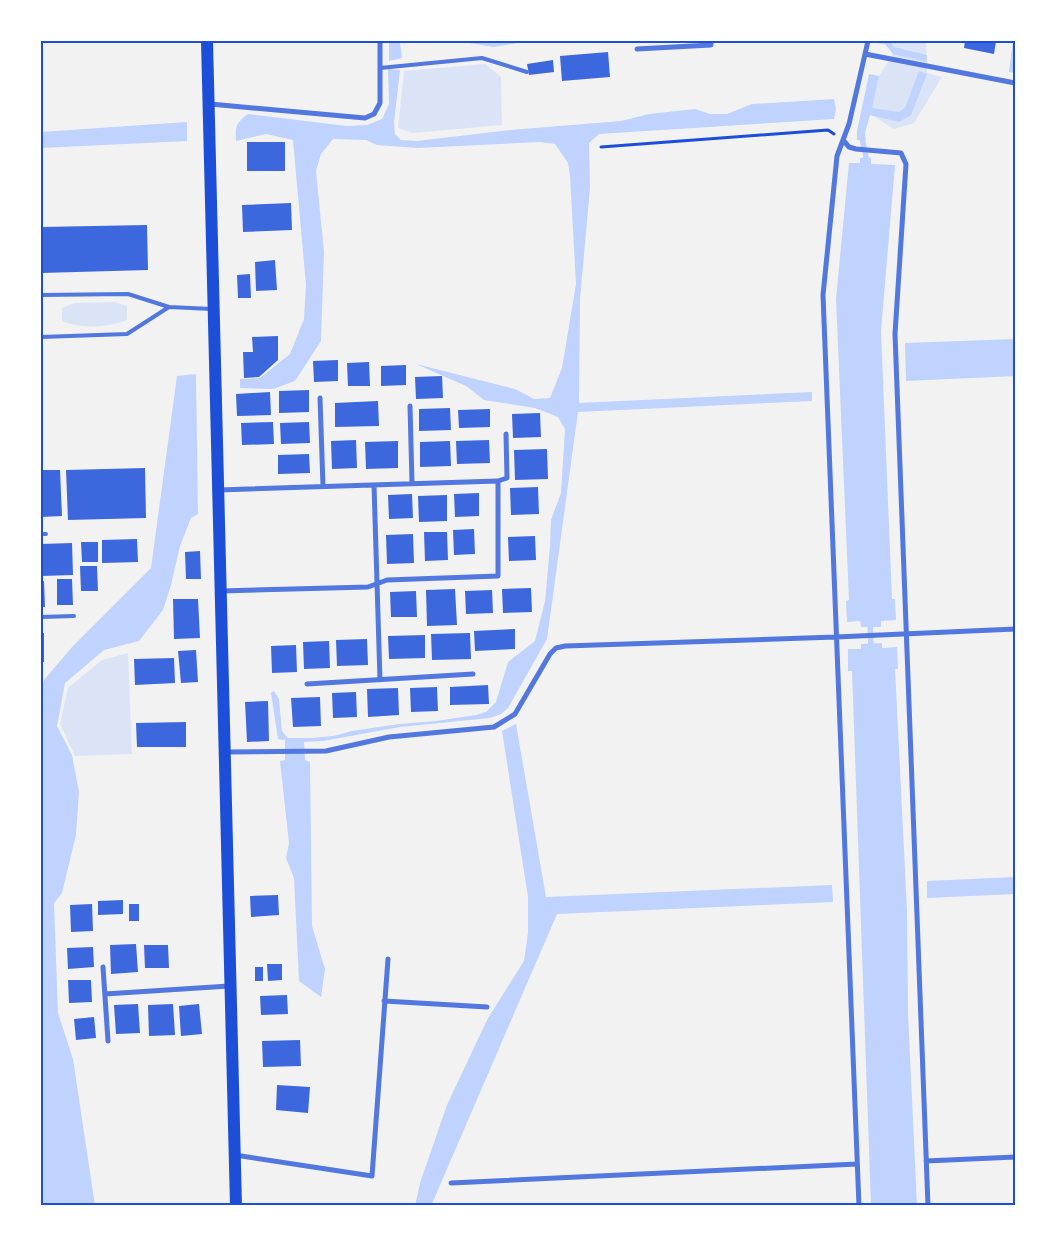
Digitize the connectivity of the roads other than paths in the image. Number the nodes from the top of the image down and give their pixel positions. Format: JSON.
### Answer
{"nodes":[{"id":1,"x":207,"y":41,"type":"edge"},
{"id":2,"x":380,"y":41,"type":"edge"},
{"id":3,"x":711,"y":41,"type":"edge"},
{"id":4,"x":868,"y":41,"type":"edge"},
{"id":5,"x":637,"y":49,"type":"dead end"},
{"id":6,"x":865,"y":54,"type":"junction"},
{"id":7,"x":380,"y":68,"type":"junction"},
{"id":8,"x":527,"y":72,"type":"dead end"},
{"id":9,"x":1015,"y":83,"type":"edge"},
{"id":10,"x":210,"y":104,"type":"junction"},
{"id":11,"x":843,"y":140,"type":"junction"},
{"id":12,"x":41,"y":295,"type":"edge"},
{"id":13,"x":169,"y":307,"type":"junction"},
{"id":14,"x":214,"y":309,"type":"junction"},
{"id":15,"x":41,"y":337,"type":"edge"},
{"id":16,"x":320,"y":398,"type":"dead end"},
{"id":17,"x":410,"y":406,"type":"dead end"},
{"id":18,"x":506,"y":434,"type":"dead end"},
{"id":19,"x":498,"y":481,"type":"junction"},
{"id":20,"x":412,"y":483,"type":"junction"},
{"id":21,"x":374,"y":485,"type":"junction"},
{"id":22,"x":324,"y":486,"type":"junction"},
{"id":23,"x":218,"y":490,"type":"junction"},
{"id":24,"x":377,"y":583,"type":"junction"},
{"id":25,"x":221,"y":591,"type":"junction"},
{"id":26,"x":74,"y":616,"type":"dead end"},
{"id":27,"x":41,"y":617,"type":"edge"},
{"id":28,"x":1015,"y":629,"type":"edge"},
{"id":29,"x":906,"y":634,"type":"junction"},
{"id":30,"x":836,"y":637,"type":"junction"},
{"id":31,"x":473,"y":674,"type":"dead end"},
{"id":32,"x":380,"y":680,"type":"junction"},
{"id":33,"x":307,"y":684,"type":"dead end"},
{"id":34,"x":224,"y":752,"type":"junction"},
{"id":35,"x":388,"y":959,"type":"dead end"},
{"id":36,"x":103,"y":966,"type":"dead end"},
{"id":37,"x":230,"y":986,"type":"junction"},
{"id":38,"x":105,"y":994,"type":"junction"},
{"id":39,"x":384,"y":1001,"type":"junction"},
{"id":40,"x":487,"y":1007,"type":"dead end"},
{"id":41,"x":108,"y":1041,"type":"dead end"},
{"id":42,"x":234,"y":1155,"type":"junction"},
{"id":43,"x":1015,"y":1157,"type":"edge"},
{"id":44,"x":926,"y":1161,"type":"junction"},
{"id":45,"x":857,"y":1164,"type":"junction"},
{"id":46,"x":451,"y":1183,"type":"dead end"},
{"id":47,"x":236,"y":1206,"type":"edge"},
{"id":48,"x":859,"y":1206,"type":"edge"},
{"id":49,"x":928,"y":1206,"type":"edge"}],
"edges":[{"from":1,"to":10,"type":"main road"},
{"from":2,"to":7,"type":"street"},
{"from":3,"to":5,"type":"street"},
{"from":4,"to":6,"type":"street"},
{"from":6,"to":9,"type":"street"},
{"from":6,"to":11,"type":"street"},
{"from":7,"to":8,"type":"lane"},
{"from":7,"to":10,"type":"street"},
{"from":10,"to":14,"type":"main road"},
{"from":11,"to":29,"type":"street"},
{"from":11,"to":30,"type":"street"},
{"from":12,"to":13,"type":"lane"},
{"from":13,"to":14,"type":"lane"},
{"from":13,"to":15,"type":"lane"},
{"from":14,"to":23,"type":"main road"},
{"from":16,"to":22,"type":"street"},
{"from":17,"to":20,"type":"street"},
{"from":18,"to":19,"type":"street"},
{"from":19,"to":20,"type":"street"},
{"from":19,"to":24,"type":"street"},
{"from":20,"to":21,"type":"street"},
{"from":21,"to":22,"type":"street"},
{"from":21,"to":24,"type":"street"},
{"from":22,"to":23,"type":"street"},
{"from":23,"to":25,"type":"main road"},
{"from":24,"to":25,"type":"street"},
{"from":24,"to":32,"type":"street"},
{"from":25,"to":34,"type":"main road"},
{"from":26,"to":27,"type":"lane"},
{"from":28,"to":29,"type":"street"},
{"from":29,"to":30,"type":"street"},
{"from":29,"to":44,"type":"street"},
{"from":30,"to":34,"type":"street"},
{"from":30,"to":45,"type":"street"},
{"from":31,"to":32,"type":"street"},
{"from":32,"to":33,"type":"street"},
{"from":34,"to":37,"type":"main road"},
{"from":35,"to":39,"type":"street"},
{"from":36,"to":38,"type":"street"},
{"from":37,"to":38,"type":"street"},
{"from":37,"to":42,"type":"main road"},
{"from":38,"to":41,"type":"street"},
{"from":39,"to":40,"type":"street"},
{"from":39,"to":42,"type":"street"},
{"from":42,"to":47,"type":"main road"},
{"from":43,"to":44,"type":"street"},
{"from":44,"to":49,"type":"street"},
{"from":45,"to":46,"type":"street"},
{"from":45,"to":48,"type":"street"}]}
